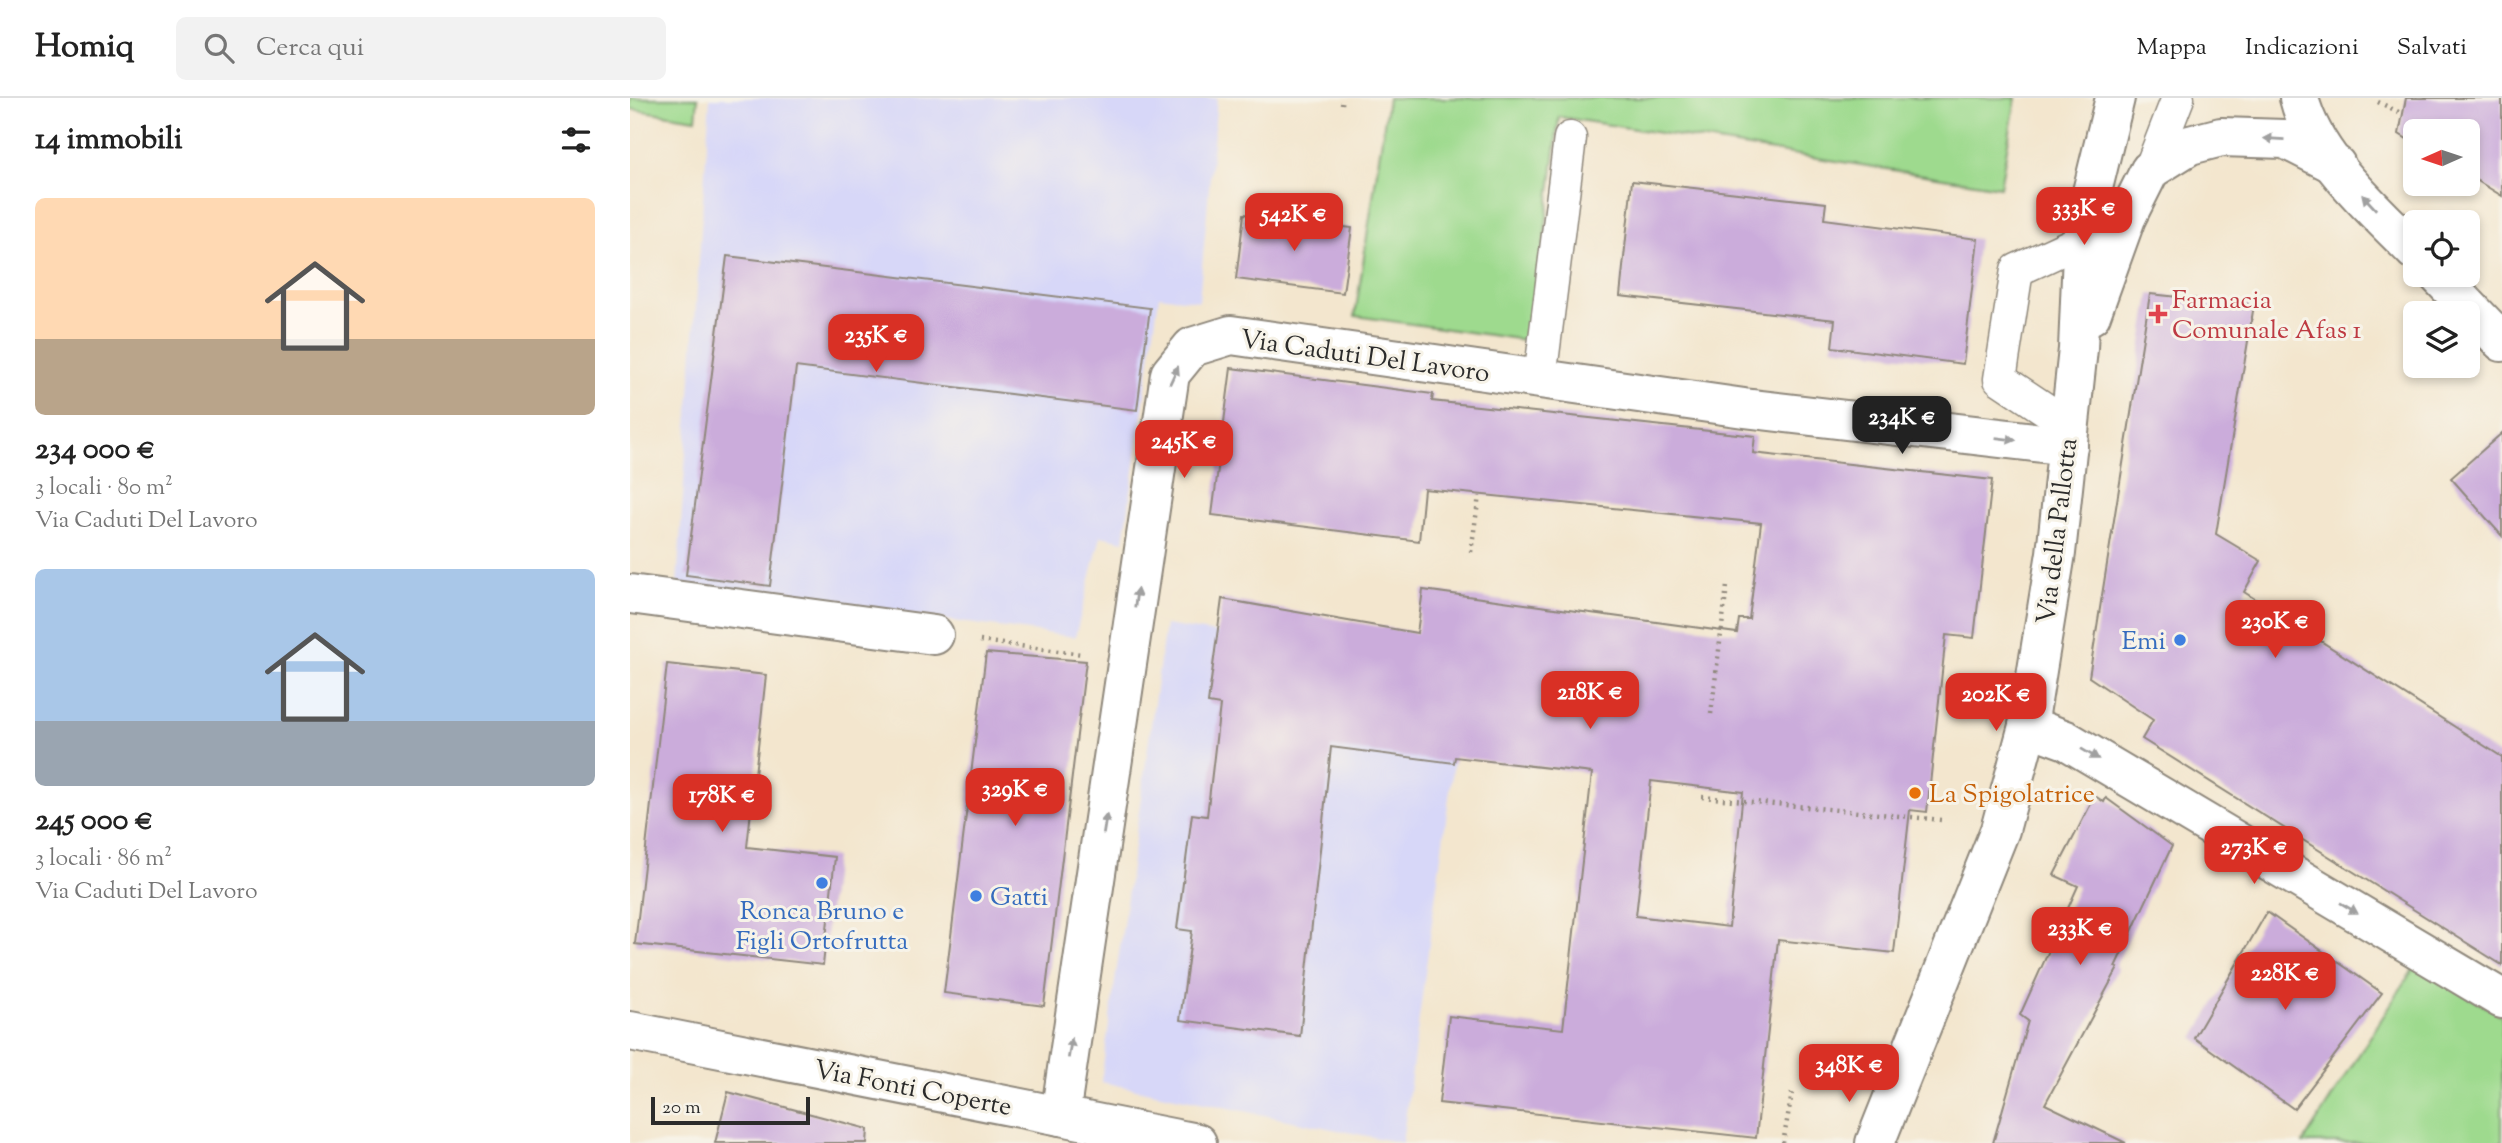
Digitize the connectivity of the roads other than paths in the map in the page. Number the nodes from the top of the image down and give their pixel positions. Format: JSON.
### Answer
{"nodes":[{"id":1,"x":2115,"y":98,"type":"edge"},
{"id":2,"x":2178,"y":98,"type":"edge"},
{"id":3,"x":2299,"y":98,"type":"edge"},
{"id":4,"x":1570,"y":138,"type":"dead end"},
{"id":5,"x":2336,"y":165,"type":"junction"},
{"id":6,"x":2150,"y":170,"type":"junction"},
{"id":7,"x":2403,"y":238,"type":"edge"},
{"id":8,"x":2082,"y":240,"type":"junction"},
{"id":9,"x":2449,"y":287,"type":"edge"},
{"id":10,"x":2502,"y":342,"type":"edge"},
{"id":11,"x":2078,"y":349,"type":"junction"},
{"id":12,"x":1540,"y":379,"type":"junction"},
{"id":13,"x":2068,"y":435,"type":"junction"},
{"id":14,"x":630,"y":594,"type":"edge"},
{"id":15,"x":934,"y":635,"type":"road end"},
{"id":16,"x":2028,"y":726,"type":"junction"},
{"id":17,"x":2502,"y":999,"type":"edge"},
{"id":18,"x":630,"y":1031,"type":"edge"},
{"id":19,"x":1060,"y":1116,"type":"junction"},
{"id":20,"x":1881,"y":1126,"type":"edge"},
{"id":21,"x":1196,"y":1143,"type":"edge"},
{"id":22,"x":1849,"y":1143,"type":"edge"}],
"edges":[{"from":1,"to":8,"type":"street","name":"Via della Pallotta"},
{"from":2,"to":6,"type":"lane"},
{"from":3,"to":5,"type":"street"},
{"from":4,"to":12,"type":"lane"},
{"from":5,"to":6,"type":"street","one_way":true},
{"from":7,"to":5,"type":"street","one_way":true},
{"from":6,"to":11,"type":"street"},
{"from":8,"to":11,"type":"street","name":"Via della Pallotta"},
{"from":8,"to":13,"type":"lane"},
{"from":9,"to":10,"type":"street"},
{"from":11,"to":13,"type":"street","name":"Via della Pallotta"},
{"from":12,"to":13,"type":"street","name":"Via Caduti Del Lavoro","one_way":true},
{"from":19,"to":12,"type":"street","name":"Via Caduti Del Lavoro","one_way":true},
{"from":13,"to":16,"type":"street","name":"Via della Pallotta"},
{"from":14,"to":15,"type":"street"},
{"from":16,"to":17,"type":"street","one_way":true},
{"from":16,"to":20,"type":"street","name":"Via della Pallotta"},
{"from":18,"to":19,"type":"street","name":"Via Fonti Coperte"},
{"from":19,"to":21,"type":"street","name":"Via Fonti Coperte"},
{"from":20,"to":22,"type":"street"}]}
